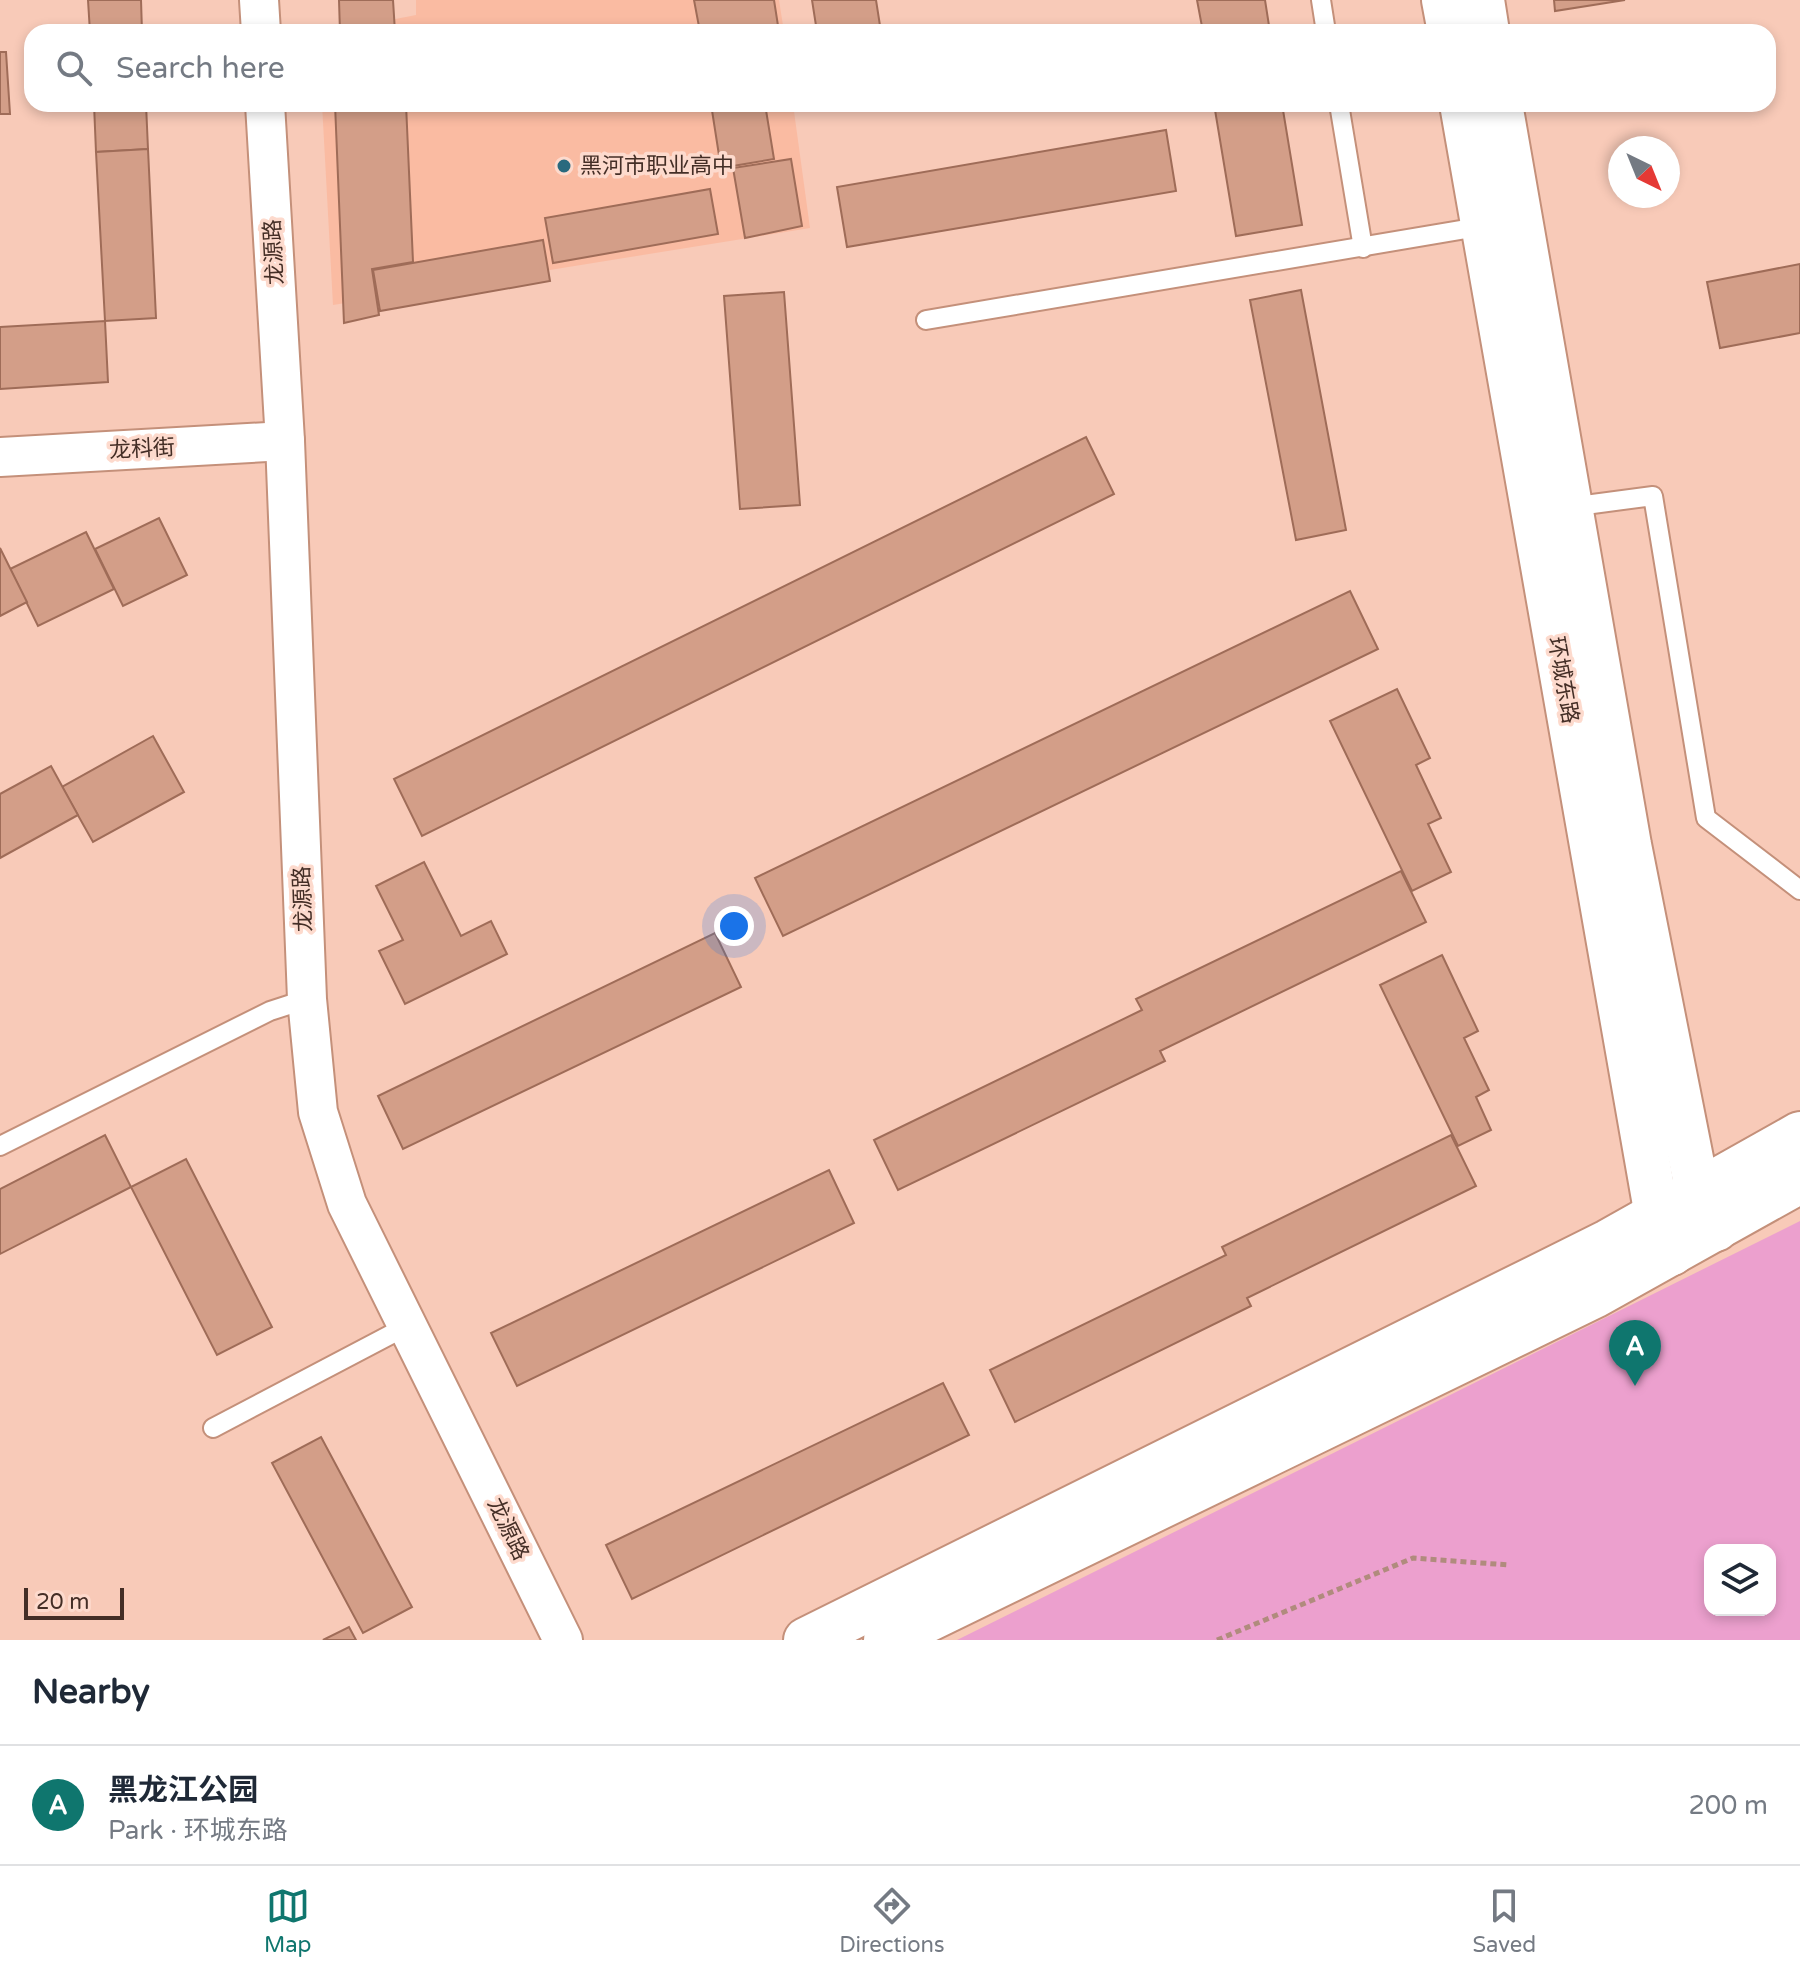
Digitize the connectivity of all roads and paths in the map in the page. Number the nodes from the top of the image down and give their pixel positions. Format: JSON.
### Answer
{"nodes":[{"id":1,"x":259,"y":0,"type":"edge"},
{"id":2,"x":1321,"y":0,"type":"edge"},
{"id":3,"x":1444,"y":0,"type":"edge"},
{"id":4,"x":1482,"y":0,"type":"edge"},
{"id":5,"x":260,"y":24,"type":"edge"},
{"id":6,"x":1325,"y":24,"type":"edge"},
{"id":7,"x":1448,"y":24,"type":"edge"},
{"id":8,"x":1486,"y":24,"type":"edge"},
{"id":9,"x":265,"y":112,"type":"edge"},
{"id":10,"x":1340,"y":112,"type":"edge"},
{"id":11,"x":1463,"y":112,"type":"edge"},
{"id":12,"x":1501,"y":112,"type":"edge"},
{"id":13,"x":1484,"y":226,"type":"junction"},
{"id":14,"x":1363,"y":248,"type":"junction"},
{"id":15,"x":926,"y":320,"type":"dead end"},
{"id":16,"x":285,"y":441,"type":"junction"},
{"id":17,"x":0,"y":457,"type":"edge"},
{"id":18,"x":1570,"y":507,"type":"junction"},
{"id":19,"x":1800,"y":890,"type":"edge"},
{"id":20,"x":307,"y":999,"type":"junction"},
{"id":21,"x":1800,"y":1134,"type":"edge"},
{"id":22,"x":0,"y":1146,"type":"edge"},
{"id":23,"x":1800,"y":1181,"type":"edge"},
{"id":24,"x":1707,"y":1212,"type":"junction"},
{"id":25,"x":1664,"y":1235,"type":"junction"},
{"id":26,"x":407,"y":1326,"type":"junction"},
{"id":27,"x":213,"y":1428,"type":"dead end"},
{"id":28,"x":1509,"y":1565,"type":"dead end"},
{"id":29,"x":563,"y":1640,"type":"edge"},
{"id":30,"x":806,"y":1640,"type":"edge"},
{"id":31,"x":886,"y":1640,"type":"edge"},
{"id":32,"x":1217,"y":1640,"type":"edge"}],
"edges":[{"from":1,"to":5,"type":"street"},
{"from":2,"to":6,"type":"lane"},
{"from":3,"to":7,"type":"street"},
{"from":4,"to":8,"type":"street"},
{"from":9,"to":16,"type":"street","name":"龙源路"},
{"from":10,"to":14,"type":"lane"},
{"from":11,"to":13,"type":"street","name":"环城东路"},
{"from":12,"to":18,"type":"street","name":"环城东路"},
{"from":13,"to":14,"type":"lane"},
{"from":13,"to":25,"type":"street","name":"环城东路"},
{"from":14,"to":15,"type":"lane"},
{"from":16,"to":17,"type":"street","name":"龙科街"},
{"from":16,"to":20,"type":"street","name":"龙源路"},
{"from":18,"to":19,"type":"lane"},
{"from":18,"to":24,"type":"street","name":"环城东路"},
{"from":20,"to":22,"type":"lane"},
{"from":20,"to":26,"type":"street","name":"龙源路"},
{"from":21,"to":24,"type":"street"},
{"from":23,"to":24,"type":"street"},
{"from":24,"to":25,"type":"street"},
{"from":25,"to":30,"type":"street"},
{"from":25,"to":31,"type":"street"},
{"from":26,"to":27,"type":"lane"},
{"from":26,"to":29,"type":"street","name":"龙源路"},
{"from":28,"to":32,"type":"path"}]}
